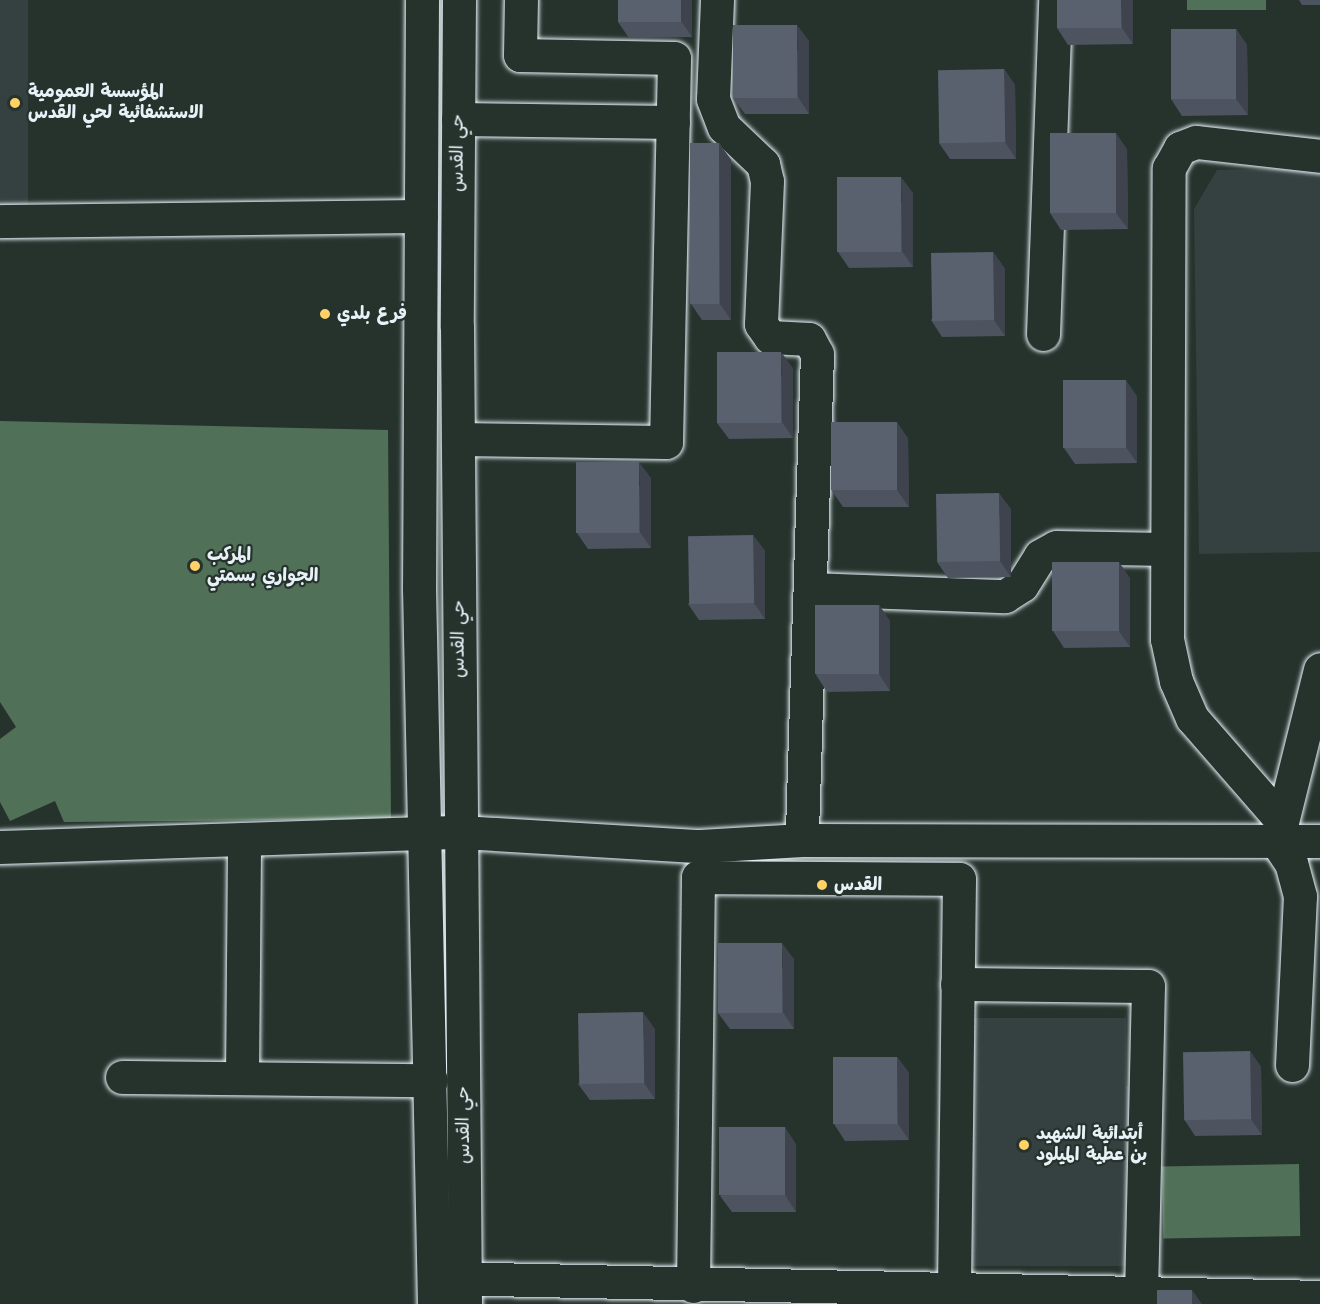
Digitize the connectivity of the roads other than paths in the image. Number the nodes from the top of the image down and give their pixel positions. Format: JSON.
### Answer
{"nodes":[{"id":1,"x":422,"y":0,"type":"edge"},
{"id":2,"x":459,"y":0,"type":"edge"},
{"id":3,"x":521,"y":0,"type":"edge"},
{"id":4,"x":717,"y":0,"type":"edge"},
{"id":5,"x":1055,"y":0,"type":"edge"},
{"id":6,"x":458,"y":119,"type":"junction"},
{"id":7,"x":673,"y":122,"type":"junction"},
{"id":8,"x":1320,"y":156,"type":"edge"},
{"id":9,"x":421,"y":216,"type":"junction"},
{"id":10,"x":0,"y":221,"type":"edge"},
{"id":11,"x":1043,"y":334,"type":"dead end"},
{"id":12,"x":458,"y":439,"type":"junction"},
{"id":13,"x":1166,"y":549,"type":"junction"},
{"id":14,"x":810,"y":589,"type":"junction"},
{"id":15,"x":1320,"y":669,"type":"edge"},
{"id":16,"x":1279,"y":831,"type":"junction"},
{"id":17,"x":427,"y":832,"type":"junction"},
{"id":18,"x":461,"y":832,"type":"junction"},
{"id":19,"x":244,"y":839,"type":"junction"},
{"id":20,"x":802,"y":840,"type":"junction"},
{"id":21,"x":1320,"y":841,"type":"edge"},
{"id":22,"x":0,"y":847,"type":"edge"},
{"id":23,"x":699,"y":861,"type":"junction"},
{"id":24,"x":957,"y":984,"type":"junction"},
{"id":25,"x":1292,"y":1065,"type":"dead end"},
{"id":26,"x":122,"y":1077,"type":"dead end"},
{"id":27,"x":242,"y":1078,"type":"junction"},
{"id":28,"x":431,"y":1080,"type":"junction"},
{"id":29,"x":693,"y":1286,"type":"junction"},
{"id":30,"x":954,"y":1289,"type":"junction"},
{"id":31,"x":449,"y":1291,"type":"edge"},
{"id":32,"x":797,"y":1295,"type":"edge"},
{"id":33,"x":920,"y":1296,"type":"edge"},
{"id":34,"x":1320,"y":1297,"type":"edge"},
{"id":35,"x":1141,"y":1299,"type":"edge"}],
"edges":[{"from":1,"to":9,"type":"street"},
{"from":2,"to":6,"type":"street","name":"حي القدس"},
{"from":3,"to":7,"type":"street"},
{"from":4,"to":14,"type":"street"},
{"from":5,"to":11,"type":"street"},
{"from":6,"to":7,"type":"street"},
{"from":6,"to":12,"type":"street","name":"حي القدس"},
{"from":7,"to":12,"type":"street"},
{"from":8,"to":13,"type":"street"},
{"from":9,"to":10,"type":"street"},
{"from":9,"to":17,"type":"street"},
{"from":12,"to":18,"type":"street","name":"حي القدس"},
{"from":13,"to":14,"type":"street"},
{"from":13,"to":16,"type":"street"},
{"from":14,"to":20,"type":"street"},
{"from":15,"to":16,"type":"street"},
{"from":16,"to":20,"type":"street"},
{"from":16,"to":21,"type":"street"},
{"from":16,"to":25,"type":"street"},
{"from":17,"to":18,"type":"street"},
{"from":17,"to":19,"type":"street"},
{"from":17,"to":28,"type":"street"},
{"from":18,"to":23,"type":"street"},
{"from":18,"to":31,"type":"street","name":"حي القدس"},
{"from":19,"to":22,"type":"street"},
{"from":19,"to":27,"type":"street"},
{"from":20,"to":23,"type":"street"},
{"from":23,"to":24,"type":"street"},
{"from":23,"to":29,"type":"street"},
{"from":24,"to":30,"type":"street"},
{"from":24,"to":35,"type":"street"},
{"from":26,"to":27,"type":"street"},
{"from":27,"to":28,"type":"street"},
{"from":28,"to":31,"type":"street"},
{"from":29,"to":31,"type":"street"},
{"from":29,"to":32,"type":"street"},
{"from":30,"to":33,"type":"street"},
{"from":30,"to":35,"type":"street"},
{"from":32,"to":33,"type":"street"},
{"from":34,"to":35,"type":"street"}]}
